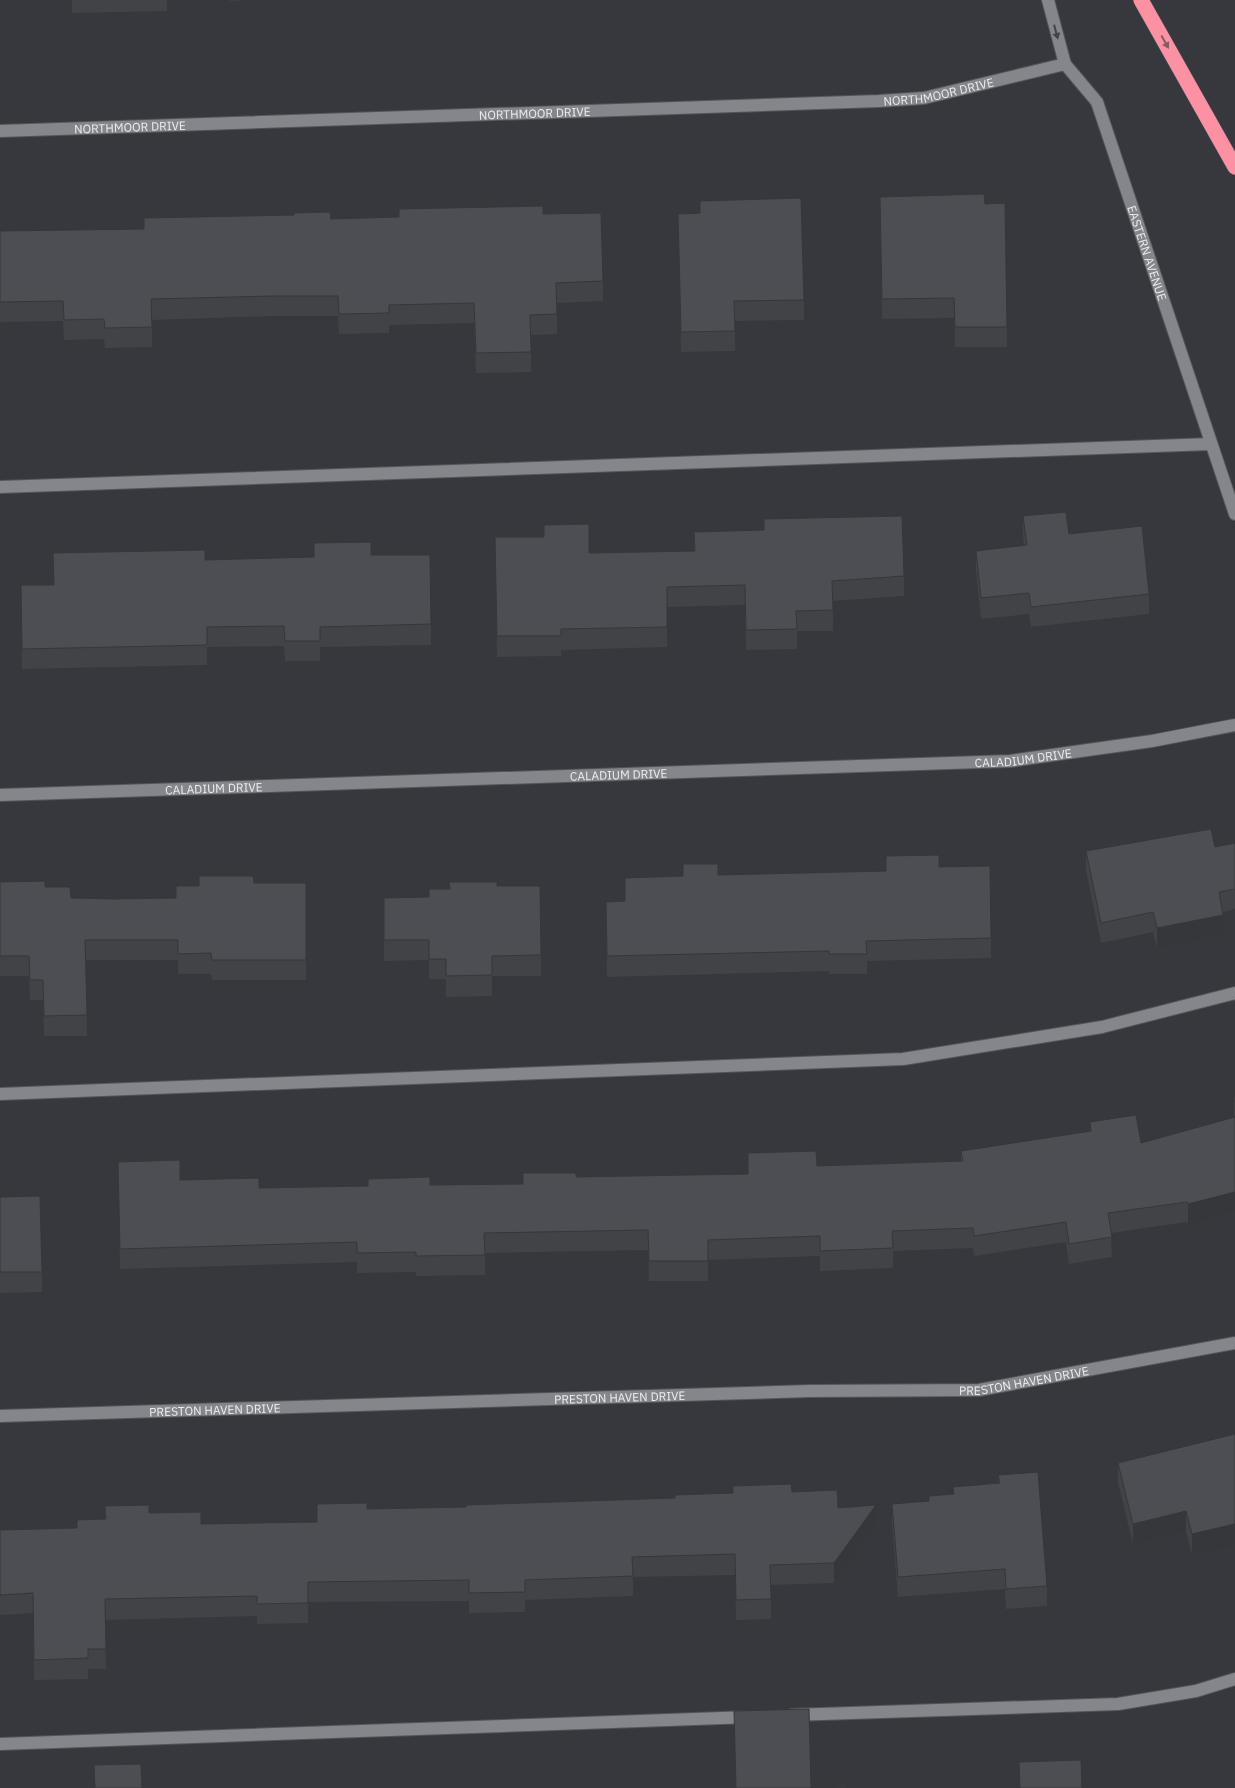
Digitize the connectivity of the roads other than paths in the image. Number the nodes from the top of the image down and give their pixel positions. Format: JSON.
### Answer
{"nodes":[{"id":1,"x":1048,"y":0,"type":"edge"},
{"id":2,"x":1141,"y":0,"type":"edge"},
{"id":3,"x":1065,"y":64,"type":"junction"},
{"id":4,"x":0,"y":131,"type":"edge"},
{"id":5,"x":1235,"y":167,"type":"edge"},
{"id":6,"x":1211,"y":444,"type":"junction"},
{"id":7,"x":0,"y":486,"type":"edge"},
{"id":8,"x":1235,"y":514,"type":"edge"},
{"id":9,"x":1235,"y":725,"type":"edge"},
{"id":10,"x":0,"y":796,"type":"edge"},
{"id":11,"x":1235,"y":993,"type":"edge"},
{"id":12,"x":0,"y":1094,"type":"edge"},
{"id":13,"x":1235,"y":1343,"type":"edge"},
{"id":14,"x":0,"y":1416,"type":"edge"},
{"id":15,"x":1235,"y":1679,"type":"edge"},
{"id":16,"x":779,"y":1716,"type":"edge"},
{"id":17,"x":759,"y":1717,"type":"edge"},
{"id":18,"x":0,"y":1744,"type":"edge"}],
"edges":[{"from":1,"to":3,"type":"street","name":"EASTERN AVENUE","one_way":true},
{"from":2,"to":5,"type":"highway","one_way":true},
{"from":3,"to":4,"type":"street","name":"NORTHMOOR DRIVE"},
{"from":3,"to":6,"type":"street","name":"EASTERN AVENUE"},
{"from":6,"to":7,"type":"street"},
{"from":6,"to":8,"type":"street","name":"EASTERN AVENUE"},
{"from":9,"to":10,"type":"street","name":"CALADIUM DRIVE"},
{"from":11,"to":12,"type":"street"},
{"from":13,"to":14,"type":"street","name":"PRESTON HAVEN DRIVE"},
{"from":15,"to":16,"type":"street"},
{"from":17,"to":18,"type":"street"}]}
